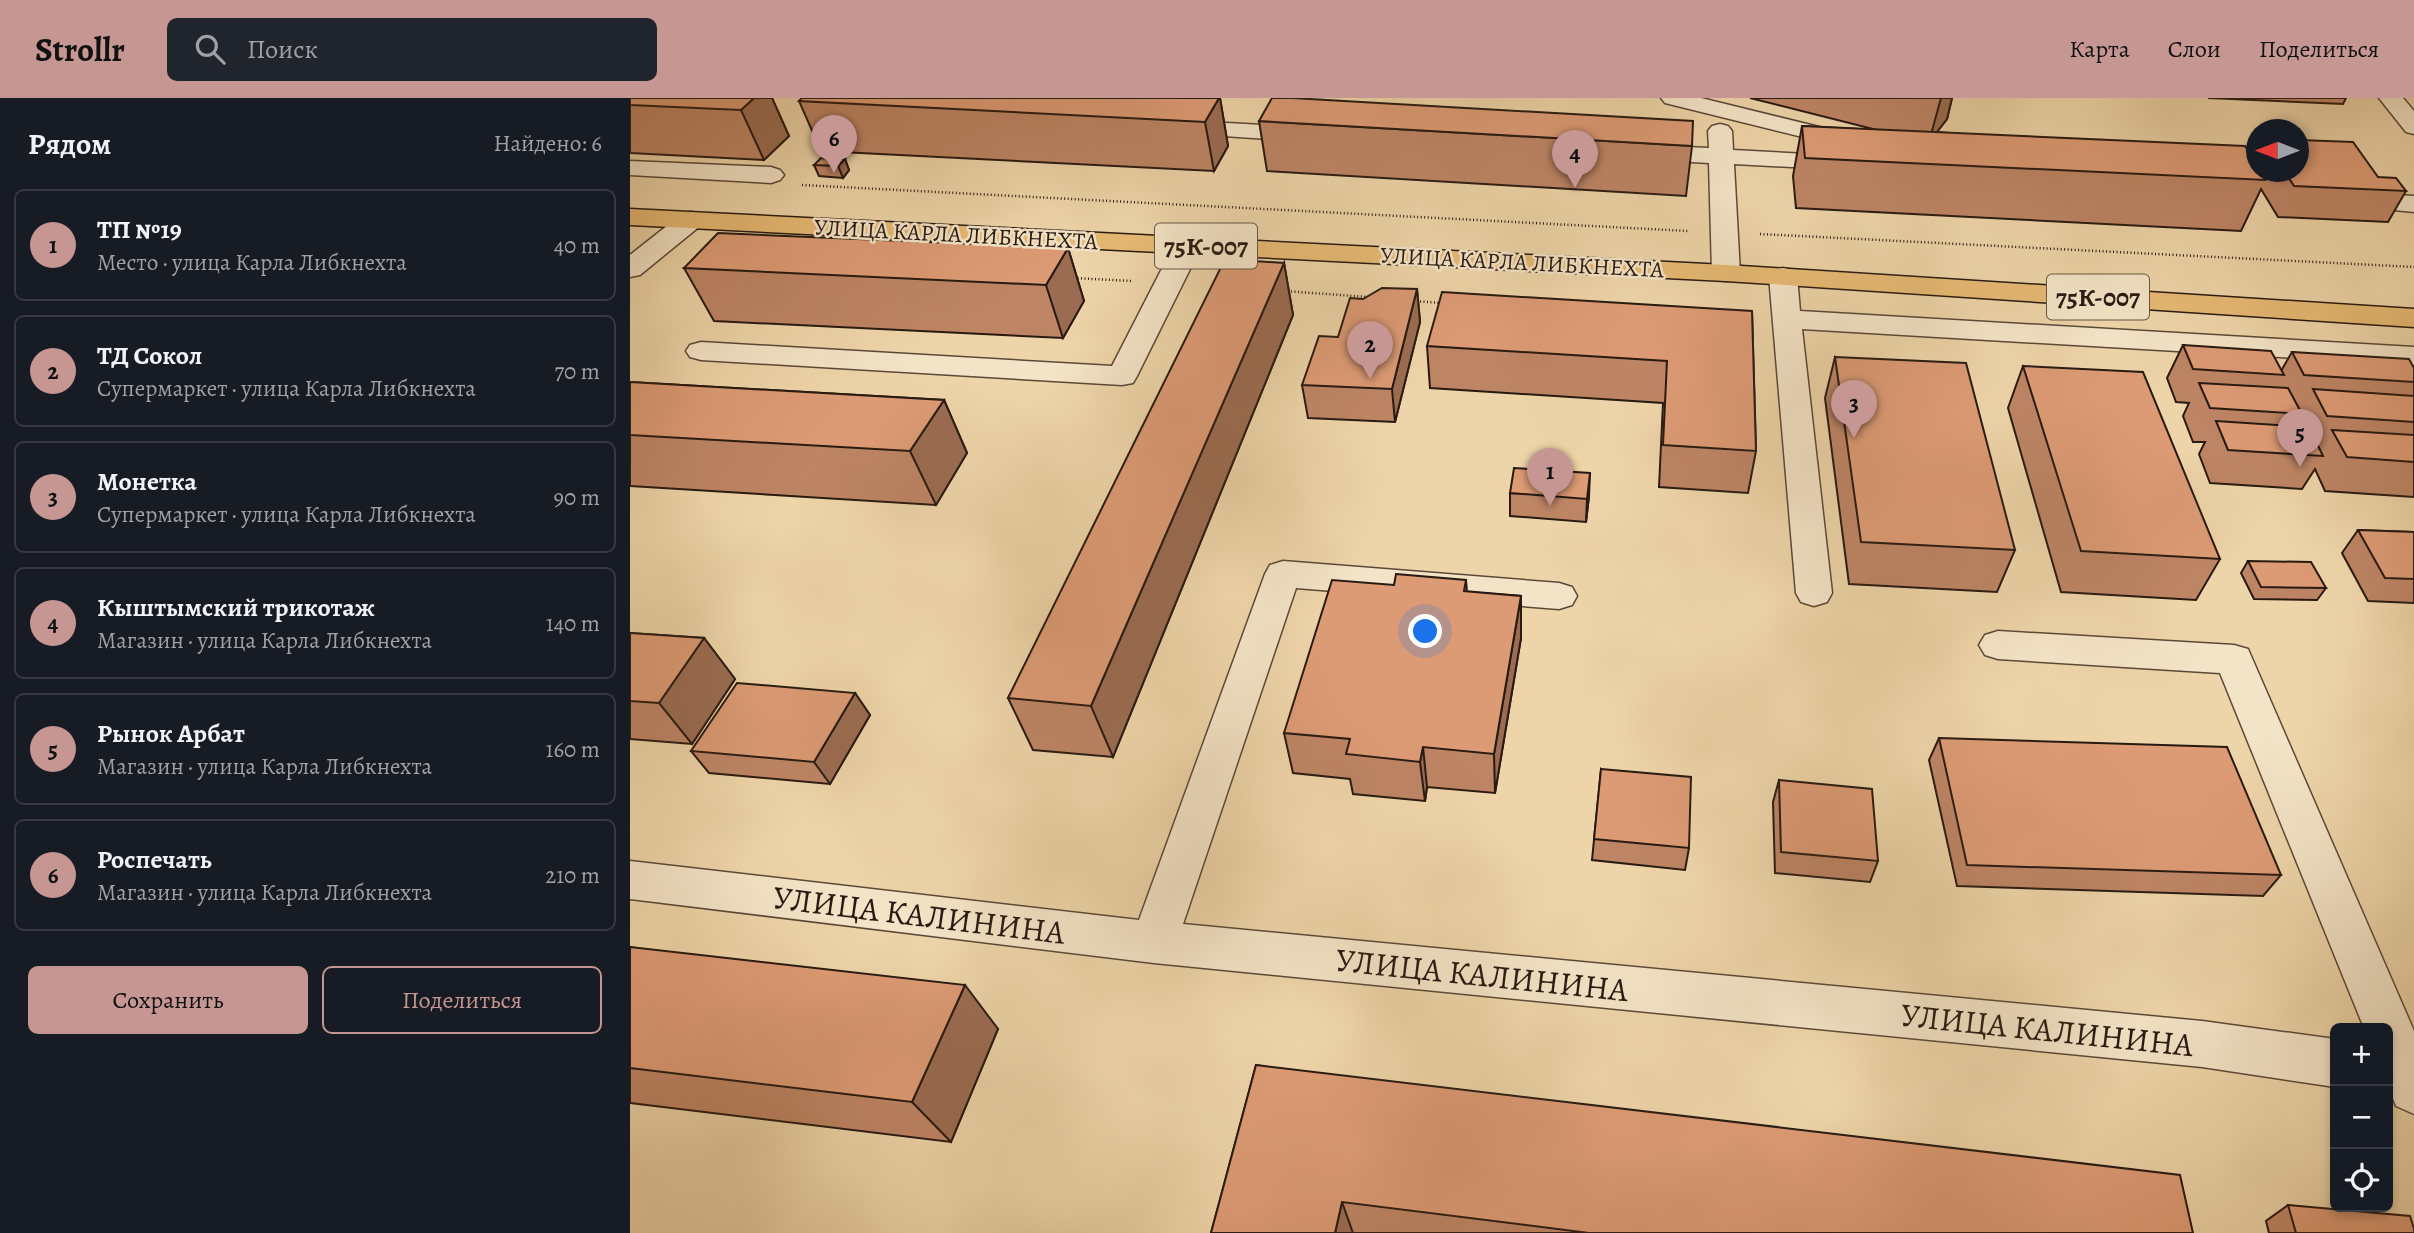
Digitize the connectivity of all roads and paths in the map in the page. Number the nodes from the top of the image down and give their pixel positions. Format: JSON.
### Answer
{"nodes":[{"id":1,"x":1673,"y":98,"type":"edge"},
{"id":2,"x":2391,"y":98,"type":"edge"},
{"id":3,"x":1719,"y":109,"type":"junction"},
{"id":4,"x":1155,"y":126,"type":"edge"},
{"id":5,"x":2414,"y":127,"type":"edge"},
{"id":6,"x":1335,"y":136,"type":"edge"},
{"id":7,"x":1611,"y":151,"type":"edge"},
{"id":8,"x":1721,"y":157,"type":"junction"},
{"id":9,"x":630,"y":168,"type":"edge"},
{"id":10,"x":771,"y":175,"type":"joint"},
{"id":11,"x":2362,"y":201,"type":"edge"},
{"id":12,"x":2414,"y":204,"type":"edge"},
{"id":13,"x":630,"y":217,"type":"edge"},
{"id":14,"x":691,"y":220,"type":"junction"},
{"id":15,"x":1725,"y":232,"type":"junction"},
{"id":16,"x":1188,"y":245,"type":"junction"},
{"id":17,"x":2414,"y":267,"type":"edge"},
{"id":18,"x":630,"y":269,"type":"edge"},
{"id":19,"x":1727,"y":273,"type":"junction"},
{"id":20,"x":1783,"y":276,"type":"junction"},
{"id":21,"x":2414,"y":317,"type":"edge"},
{"id":22,"x":1786,"y":319,"type":"junction"},
{"id":23,"x":2107,"y":336,"type":"junction"},
{"id":24,"x":701,"y":351,"type":"dead end"},
{"id":25,"x":2414,"y":356,"type":"edge"},
{"id":26,"x":2122,"y":375,"type":"edge"},
{"id":27,"x":1814,"y":593,"type":"dead end"},
{"id":28,"x":1559,"y":596,"type":"dead end"},
{"id":29,"x":1998,"y":645,"type":"dead end"},
{"id":30,"x":630,"y":880,"type":"edge"},
{"id":31,"x":1154,"y":942,"type":"junction"},
{"id":32,"x":2330,"y":1062,"type":"edge"},
{"id":33,"x":2406,"y":1077,"type":"edge"}],
"edges":[{"from":1,"to":3,"type":"street"},
{"from":2,"to":5,"type":"street"},
{"from":3,"to":8,"type":"street"},
{"from":3,"to":8,"type":"street"},
{"from":4,"to":6,"type":"street"},
{"from":7,"to":8,"type":"street"},
{"from":8,"to":15,"type":"street"},
{"from":9,"to":10,"type":"street"},
{"from":10,"to":15,"type":"path"},
{"from":11,"to":12,"type":"street"},
{"from":13,"to":14,"type":"main road","name":"УЛИЦА КАРЛА ЛИБКНЕХТА","number":"75К-007"},
{"from":14,"to":16,"type":"main road","name":"УЛИЦА КАРЛА ЛИБКНЕХТА","number":"75К-007"},
{"from":14,"to":18,"type":"street"},
{"from":15,"to":17,"type":"path"},
{"from":15,"to":19,"type":"street"},
{"from":16,"to":19,"type":"main road","name":"УЛИЦА КАРЛА ЛИБКНЕХТА","number":"75К-007"},
{"from":16,"to":24,"type":"street"},
{"from":19,"to":20,"type":"main road","name":"УЛИЦА КАРЛА ЛИБКНЕХТА","number":"75К-007"},
{"from":20,"to":21,"type":"main road","name":"УЛИЦА КАРЛА ЛИБКНЕХТА","number":"75К-007"},
{"from":20,"to":22,"type":"street"},
{"from":22,"to":23,"type":"street"},
{"from":22,"to":27,"type":"street"},
{"from":23,"to":25,"type":"street"},
{"from":23,"to":26,"type":"street"},
{"from":28,"to":31,"type":"street"},
{"from":29,"to":33,"type":"street"},
{"from":30,"to":31,"type":"street","name":"УЛИЦА КАЛИНИНА"},
{"from":31,"to":32,"type":"street","name":"УЛИЦА КАЛИНИНА"}]}
